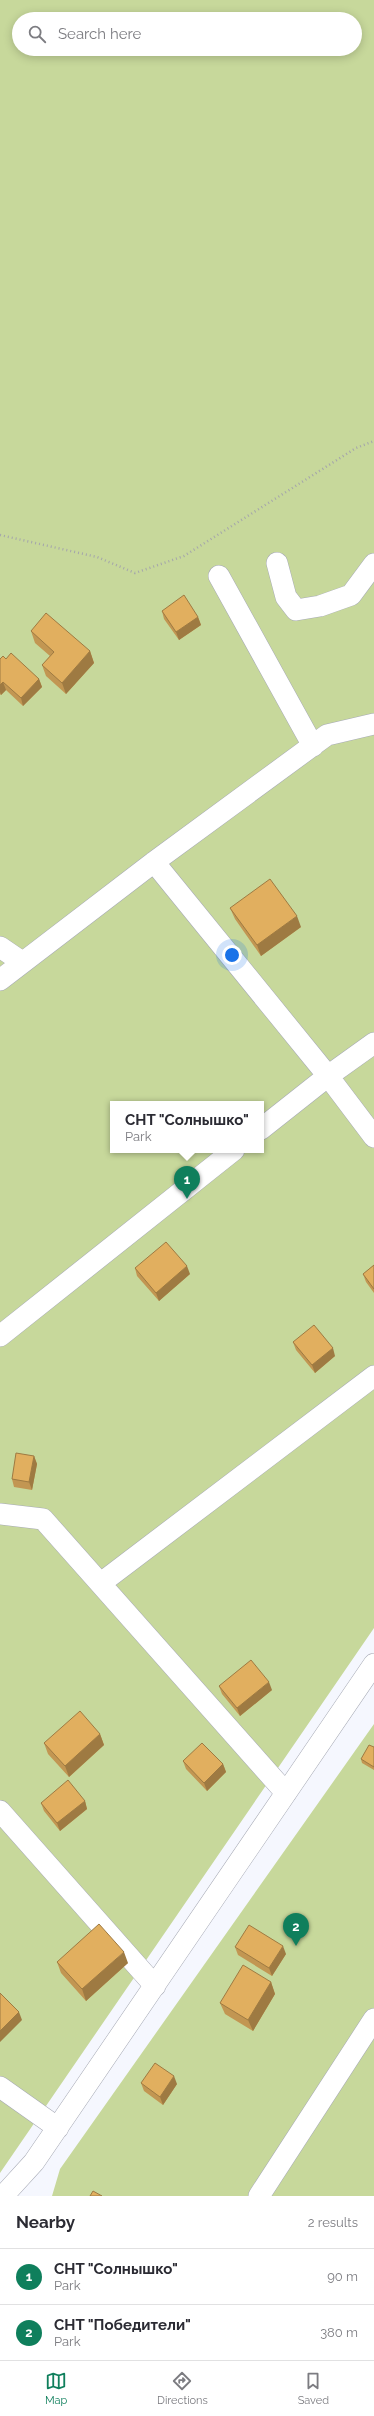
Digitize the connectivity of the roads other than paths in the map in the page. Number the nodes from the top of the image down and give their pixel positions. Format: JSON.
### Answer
{"nodes":[{"id":1,"x":277,"y":563,"type":"dead end"},
{"id":2,"x":374,"y":564,"type":"edge"},
{"id":3,"x":219,"y":576,"type":"dead end"},
{"id":4,"x":374,"y":724,"type":"edge"},
{"id":5,"x":313,"y":746,"type":"junction"},
{"id":6,"x":154,"y":862,"type":"junction"},
{"id":7,"x":0,"y":947,"type":"edge"},
{"id":8,"x":22,"y":962,"type":"junction"},
{"id":9,"x":0,"y":980,"type":"edge"},
{"id":10,"x":374,"y":1043,"type":"edge"},
{"id":11,"x":328,"y":1076,"type":"junction"},
{"id":12,"x":264,"y":1127,"type":"edge"},
{"id":13,"x":374,"y":1137,"type":"edge"},
{"id":14,"x":230,"y":1153,"type":"edge"},
{"id":15,"x":0,"y":1336,"type":"edge"},
{"id":16,"x":374,"y":1376,"type":"edge"},
{"id":17,"x":0,"y":1514,"type":"edge"},
{"id":18,"x":101,"y":1583,"type":"junction"},
{"id":19,"x":374,"y":1664,"type":"edge"},
{"id":20,"x":286,"y":1793,"type":"junction"},
{"id":21,"x":0,"y":1811,"type":"edge"},
{"id":22,"x":154,"y":1986,"type":"junction"},
{"id":23,"x":374,"y":2019,"type":"edge"},
{"id":24,"x":0,"y":2087,"type":"edge"},
{"id":25,"x":58,"y":2128,"type":"junction"},
{"id":26,"x":3,"y":2196,"type":"edge"},
{"id":27,"x":259,"y":2196,"type":"edge"}],
"edges":[{"from":1,"to":2,"type":"street"},
{"from":3,"to":5,"type":"street"},
{"from":4,"to":5,"type":"street"},
{"from":5,"to":6,"type":"street"},
{"from":6,"to":8,"type":"street"},
{"from":6,"to":11,"type":"street"},
{"from":7,"to":8,"type":"street"},
{"from":8,"to":9,"type":"street"},
{"from":10,"to":11,"type":"street"},
{"from":11,"to":12,"type":"street"},
{"from":11,"to":13,"type":"street"},
{"from":14,"to":15,"type":"street"},
{"from":16,"to":18,"type":"street"},
{"from":17,"to":18,"type":"street"},
{"from":18,"to":20,"type":"street"},
{"from":19,"to":20,"type":"street"},
{"from":20,"to":22,"type":"street"},
{"from":21,"to":22,"type":"street"},
{"from":22,"to":25,"type":"street"},
{"from":23,"to":27,"type":"street"},
{"from":24,"to":25,"type":"street"},
{"from":25,"to":26,"type":"street"}]}
